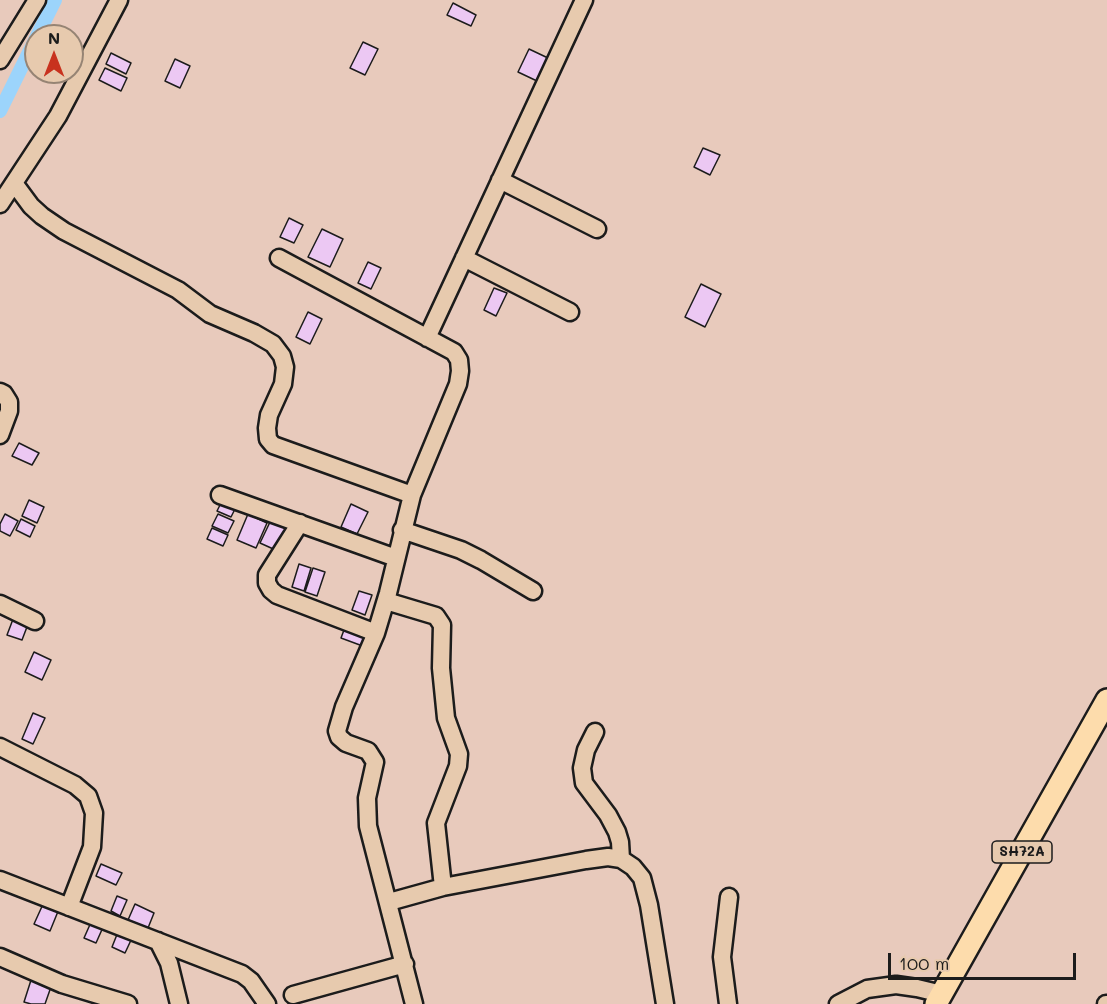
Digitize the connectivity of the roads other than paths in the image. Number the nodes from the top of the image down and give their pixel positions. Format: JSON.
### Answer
{"nodes":[{"id":1,"x":37,"y":0,"type":"edge"},
{"id":2,"x":119,"y":0,"type":"edge"},
{"id":3,"x":584,"y":0,"type":"edge"},
{"id":4,"x":0,"y":60,"type":"edge"},
{"id":5,"x":500,"y":180,"type":"junction"},
{"id":6,"x":14,"y":183,"type":"junction"},
{"id":7,"x":0,"y":204,"type":"edge"},
{"id":8,"x":597,"y":229,"type":"dead end"},
{"id":9,"x":279,"y":258,"type":"dead end"},
{"id":10,"x":464,"y":258,"type":"junction"},
{"id":11,"x":570,"y":312,"type":"dead end"},
{"id":12,"x":427,"y":338,"type":"junction"},
{"id":13,"x":0,"y":392,"type":"edge"},
{"id":14,"x":0,"y":435,"type":"edge"},
{"id":15,"x":220,"y":495,"type":"dead end"},
{"id":16,"x":412,"y":495,"type":"junction"},
{"id":17,"x":300,"y":524,"type":"junction"},
{"id":18,"x":402,"y":530,"type":"junction"},
{"id":19,"x":396,"y":558,"type":"junction"},
{"id":20,"x":533,"y":591,"type":"dead end"},
{"id":21,"x":386,"y":601,"type":"junction"},
{"id":22,"x":0,"y":604,"type":"edge"},
{"id":23,"x":35,"y":621,"type":"dead end"},
{"id":24,"x":376,"y":633,"type":"junction"},
{"id":25,"x":1106,"y":703,"type":"edge"},
{"id":26,"x":595,"y":732,"type":"dead end"},
{"id":27,"x":0,"y":747,"type":"edge"},
{"id":28,"x":621,"y":859,"type":"junction"},
{"id":29,"x":0,"y":880,"type":"edge"},
{"id":30,"x":443,"y":887,"type":"junction"},
{"id":31,"x":729,"y":897,"type":"dead end"},
{"id":32,"x":389,"y":902,"type":"junction"},
{"id":33,"x":69,"y":907,"type":"junction"},
{"id":34,"x":158,"y":941,"type":"junction"},
{"id":35,"x":0,"y":957,"type":"edge"},
{"id":36,"x":405,"y":964,"type":"junction"},
{"id":37,"x":293,"y":995,"type":"dead end"},
{"id":38,"x":939,"y":999,"type":"edge"},
{"id":39,"x":267,"y":1003,"type":"edge"},
{"id":40,"x":128,"y":1004,"type":"edge"},
{"id":41,"x":179,"y":1004,"type":"edge"},
{"id":42,"x":250,"y":1004,"type":"edge"},
{"id":43,"x":414,"y":1004,"type":"edge"},
{"id":44,"x":665,"y":1004,"type":"edge"},
{"id":45,"x":728,"y":1004,"type":"edge"},
{"id":46,"x":838,"y":1004,"type":"edge"}],
"edges":[{"from":1,"to":4,"type":"street"},
{"from":2,"to":6,"type":"street"},
{"from":3,"to":5,"type":"street"},
{"from":5,"to":8,"type":"street"},
{"from":5,"to":10,"type":"street"},
{"from":6,"to":7,"type":"street"},
{"from":6,"to":16,"type":"street"},
{"from":9,"to":12,"type":"street"},
{"from":10,"to":11,"type":"street"},
{"from":10,"to":12,"type":"street"},
{"from":12,"to":16,"type":"street"},
{"from":13,"to":14,"type":"street"},
{"from":15,"to":17,"type":"street"},
{"from":16,"to":18,"type":"street"},
{"from":17,"to":19,"type":"street"},
{"from":17,"to":24,"type":"street"},
{"from":18,"to":19,"type":"street"},
{"from":18,"to":20,"type":"street"},
{"from":19,"to":21,"type":"street"},
{"from":21,"to":24,"type":"street"},
{"from":21,"to":30,"type":"street"},
{"from":22,"to":23,"type":"street"},
{"from":24,"to":32,"type":"street"},
{"from":25,"to":38,"type":"main road","number":"SH72A"},
{"from":26,"to":28,"type":"street"},
{"from":27,"to":33,"type":"street"},
{"from":28,"to":30,"type":"street"},
{"from":28,"to":44,"type":"street"},
{"from":29,"to":33,"type":"street"},
{"from":30,"to":32,"type":"street"},
{"from":31,"to":45,"type":"street"},
{"from":32,"to":36,"type":"street"},
{"from":33,"to":34,"type":"street"},
{"from":34,"to":39,"type":"street"},
{"from":34,"to":41,"type":"street"},
{"from":35,"to":40,"type":"street"},
{"from":36,"to":37,"type":"street"},
{"from":36,"to":43,"type":"street"},
{"from":38,"to":46,"type":"street"},
{"from":39,"to":42,"type":"street"}]}
